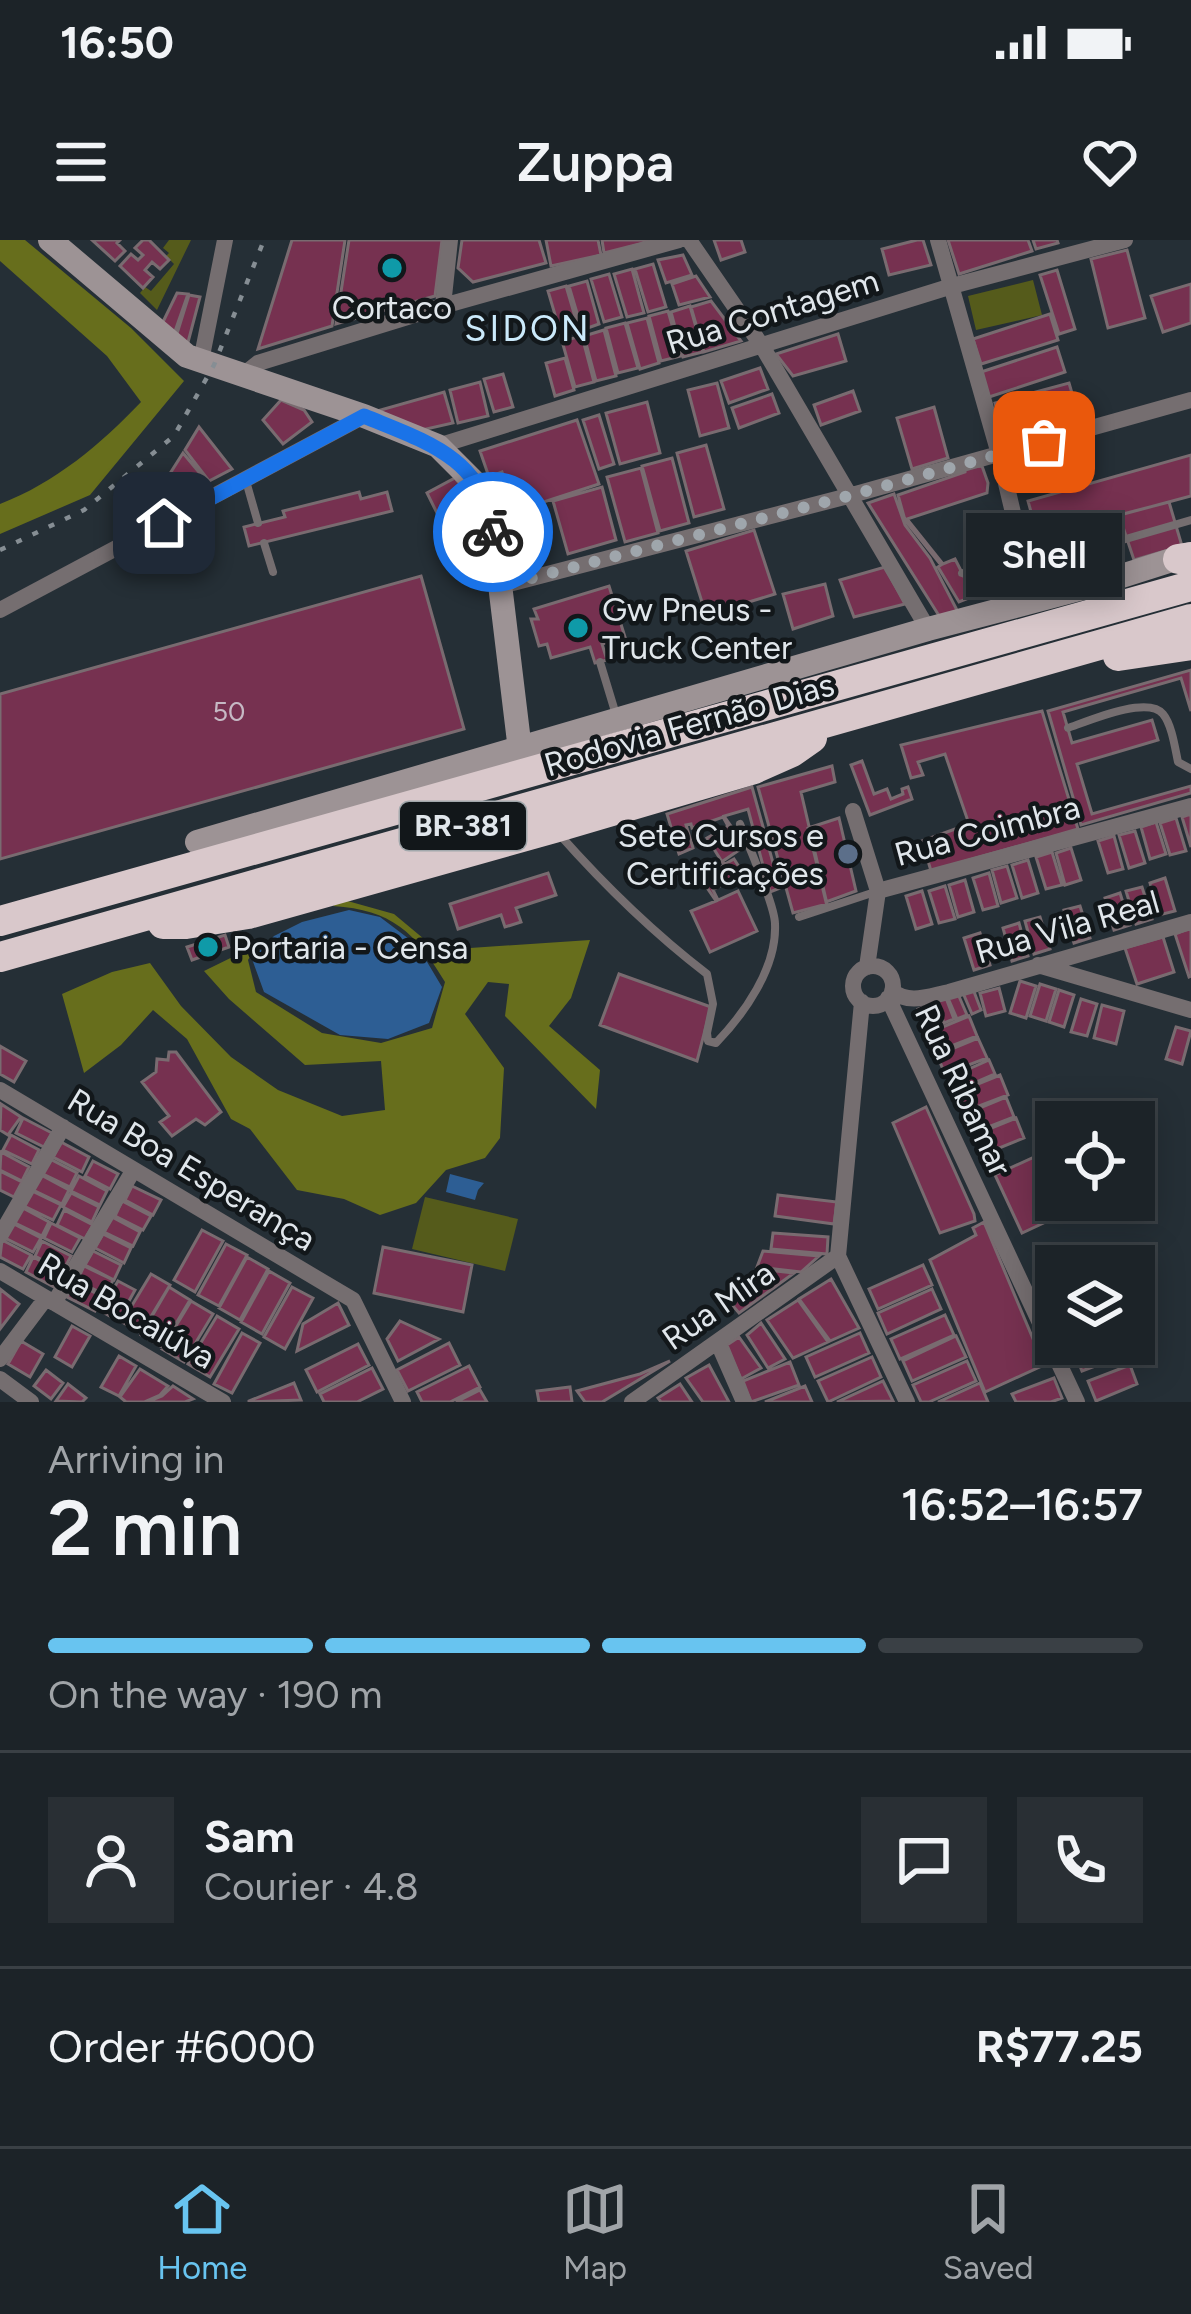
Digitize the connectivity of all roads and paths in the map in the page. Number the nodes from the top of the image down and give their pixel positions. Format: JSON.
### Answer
{"nodes":[{"id":1,"x":50,"y":240,"type":"edge"},
{"id":2,"x":225,"y":240,"type":"edge"},
{"id":3,"x":450,"y":240,"type":"edge"},
{"id":4,"x":679,"y":240,"type":"edge"},
{"id":5,"x":689,"y":240,"type":"edge"},
{"id":6,"x":938,"y":240,"type":"edge"},
{"id":7,"x":1125,"y":240,"type":"edge"},
{"id":8,"x":952,"y":286,"type":"junction"},
{"id":9,"x":443,"y":306,"type":"junction"},
{"id":10,"x":762,"y":346,"type":"junction"},
{"id":11,"x":201,"y":361,"type":"junction"},
{"id":12,"x":243,"y":375,"type":"junction"},
{"id":13,"x":1191,"y":400,"type":"edge"},
{"id":14,"x":364,"y":416,"type":"junction"},
{"id":15,"x":438,"y":446,"type":"junction"},
{"id":16,"x":999,"y":454,"type":"junction"},
{"id":17,"x":245,"y":479,"type":"junction"},
{"id":18,"x":852,"y":495,"type":"junction"},
{"id":19,"x":1191,"y":520,"type":"edge"},
{"id":20,"x":258,"y":523,"type":"dead end"},
{"id":21,"x":264,"y":543,"type":"dead end"},
{"id":22,"x":1188,"y":564,"type":"edge"},
{"id":23,"x":273,"y":572,"type":"dead end"},
{"id":24,"x":962,"y":573,"type":"dead end"},
{"id":25,"x":501,"y":586,"type":"junction"},
{"id":26,"x":1073,"y":591,"type":"junction"},
{"id":27,"x":1032,"y":594,"type":"junction"},
{"id":28,"x":0,"y":610,"type":"edge"},
{"id":29,"x":1191,"y":619,"type":"edge"},
{"id":30,"x":928,"y":629,"type":"junction"},
{"id":31,"x":1191,"y":645,"type":"edge"},
{"id":32,"x":600,"y":662,"type":"dead end"},
{"id":33,"x":964,"y":682,"type":"junction"},
{"id":34,"x":843,"y":717,"type":"junction"},
{"id":35,"x":618,"y":721,"type":"junction"},
{"id":36,"x":1068,"y":728,"type":"dead end"},
{"id":37,"x":520,"y":750,"type":"junction"},
{"id":38,"x":1191,"y":769,"type":"edge"},
{"id":39,"x":1191,"y":806,"type":"edge"},
{"id":40,"x":853,"y":812,"type":"dead end"},
{"id":41,"x":740,"y":824,"type":"dead end"},
{"id":42,"x":554,"y":828,"type":"junction"},
{"id":43,"x":196,"y":842,"type":"joint"},
{"id":44,"x":878,"y":891,"type":"junction"},
{"id":45,"x":73,"y":901,"type":"junction"},
{"id":46,"x":0,"y":917,"type":"edge"},
{"id":47,"x":800,"y":917,"type":"dead end"},
{"id":48,"x":1191,"y":922,"type":"edge"},
{"id":49,"x":115,"y":924,"type":"junction"},
{"id":50,"x":71,"y":937,"type":"junction"},
{"id":51,"x":0,"y":957,"type":"edge"},
{"id":52,"x":1037,"y":965,"type":"junction"},
{"id":53,"x":867,"y":967,"type":"junction"},
{"id":54,"x":0,"y":968,"type":"edge"},
{"id":55,"x":890,"y":995,"type":"junction"},
{"id":56,"x":862,"y":1002,"type":"junction"},
{"id":57,"x":1191,"y":1010,"type":"edge"},
{"id":58,"x":2,"y":1095,"type":"edge"},
{"id":59,"x":63,"y":1127,"type":"junction"},
{"id":60,"x":133,"y":1171,"type":"junction"},
{"id":61,"x":0,"y":1236,"type":"edge"},
{"id":62,"x":838,"y":1256,"type":"junction"},
{"id":63,"x":0,"y":1270,"type":"edge"},
{"id":64,"x":50,"y":1300,"type":"junction"},
{"id":65,"x":718,"y":1343,"type":"junction"},
{"id":66,"x":0,"y":1360,"type":"edge"},
{"id":67,"x":0,"y":1379,"type":"edge"},
{"id":68,"x":31,"y":1402,"type":"edge"},
{"id":69,"x":223,"y":1402,"type":"edge"},
{"id":70,"x":404,"y":1402,"type":"edge"},
{"id":71,"x":632,"y":1402,"type":"edge"},
{"id":72,"x":744,"y":1402,"type":"edge"},
{"id":73,"x":907,"y":1402,"type":"edge"},
{"id":74,"x":1077,"y":1402,"type":"edge"}],
"edges":[{"from":1,"to":11,"type":"main road"},
{"from":2,"to":11,"type":"street"},
{"from":3,"to":9,"type":"street"},
{"from":4,"to":9,"type":"street"},
{"from":5,"to":10,"type":"street"},
{"from":6,"to":8,"type":"street"},
{"from":7,"to":8,"type":"street","name":"Rua Contagem"},
{"from":8,"to":10,"type":"street","name":"Rua Contagem"},
{"from":8,"to":16,"type":"street"},
{"from":9,"to":12,"type":"street"},
{"from":10,"to":15,"type":"street","name":"Rua Contagem"},
{"from":10,"to":18,"type":"street"},
{"from":11,"to":12,"type":"main road"},
{"from":12,"to":14,"type":"main road"},
{"from":13,"to":16,"type":"street"},
{"from":14,"to":15,"type":"main road"},
{"from":14,"to":17,"type":"street"},
{"from":15,"to":25,"type":"main road"},
{"from":16,"to":18,"type":"street"},
{"from":16,"to":27,"type":"street"},
{"from":17,"to":20,"type":"lane"},
{"from":17,"to":28,"type":"street"},
{"from":18,"to":25,"type":"street"},
{"from":18,"to":30,"type":"street"},
{"from":19,"to":26,"type":"lane"},
{"from":21,"to":23,"type":"lane"},
{"from":22,"to":26,"type":"main road","name":"Rodovia Fernão Dias","number":"BR-381"},
{"from":22,"to":45,"type":"highway","name":"Rodovia Fernão Dias","number":"BR-381"},
{"from":24,"to":27,"type":"lane"},
{"from":25,"to":37,"type":"main road"},
{"from":26,"to":27,"type":"main road","name":"Rodovia Fernão Dias","number":"BR-381"},
{"from":27,"to":30,"type":"main road","name":"Rodovia Fernão Dias","number":"BR-381"},
{"from":29,"to":33,"type":"highway","name":"Rodovia Fernão Dias","number":"BR-381"},
{"from":30,"to":35,"type":"main road","name":"Rodovia Fernão Dias","number":"BR-381"},
{"from":31,"to":33,"type":"highway","number":"BR-381"},
{"from":32,"to":35,"type":"lane"},
{"from":33,"to":34,"type":"highway","name":"Rodovia Fernão Dias","number":"BR-381"},
{"from":34,"to":42,"type":"highway"},
{"from":34,"to":49,"type":"highway","name":"Rodovia Fernão Dias","number":"BR-381"},
{"from":35,"to":37,"type":"main road","name":"Rodovia Fernão Dias","number":"BR-381"},
{"from":36,"to":38,"type":"lane"},
{"from":37,"to":43,"type":"main road","name":"Rodovia Fernão Dias","number":"BR-381"},
{"from":39,"to":44,"type":"street","name":"Rua Coimbra"},
{"from":40,"to":44,"type":"street"},
{"from":41,"to":42,"type":"lane"},
{"from":42,"to":49,"type":"highway"},
{"from":43,"to":45,"type":"highway","number":"BR-381"},
{"from":44,"to":47,"type":"lane","name":"Rua Coimbra"},
{"from":44,"to":53,"type":"street"},
{"from":45,"to":46,"type":"highway"},
{"from":48,"to":52,"type":"street","name":"Rua Vila Real"},
{"from":49,"to":50,"type":"highway","name":"Rodovia Fernão Dias","number":"BR-381"},
{"from":50,"to":51,"type":"highway","name":"Rodovia Fernão Dias","number":"BR-381"},
{"from":50,"to":54,"type":"highway"},
{"from":52,"to":55,"type":"street","name":"Rua Vila Real"},
{"from":52,"to":57,"type":"street"},
{"from":53,"to":55,"type":"street"},
{"from":53,"to":56,"type":"street"},
{"from":55,"to":56,"type":"street"},
{"from":55,"to":74,"type":"street","name":"Rua Ribamar"},
{"from":56,"to":62,"type":"street"},
{"from":58,"to":59,"type":"street","name":"Rua Boa Esperança"},
{"from":59,"to":60,"type":"street","name":"Rua Boa Esperança"},
{"from":59,"to":61,"type":"street"},
{"from":60,"to":64,"type":"street"},
{"from":60,"to":70,"type":"street","name":"Rua Boa Esperança"},
{"from":62,"to":65,"type":"street","name":"Rua Mira"},
{"from":62,"to":73,"type":"street"},
{"from":63,"to":64,"type":"street","name":"Rua Bocaiúva"},
{"from":64,"to":66,"type":"street"},
{"from":64,"to":69,"type":"street","name":"Rua Bocaiúva"},
{"from":65,"to":71,"type":"street","name":"Rua Mira"},
{"from":65,"to":72,"type":"street"},
{"from":67,"to":68,"type":"street"}]}
